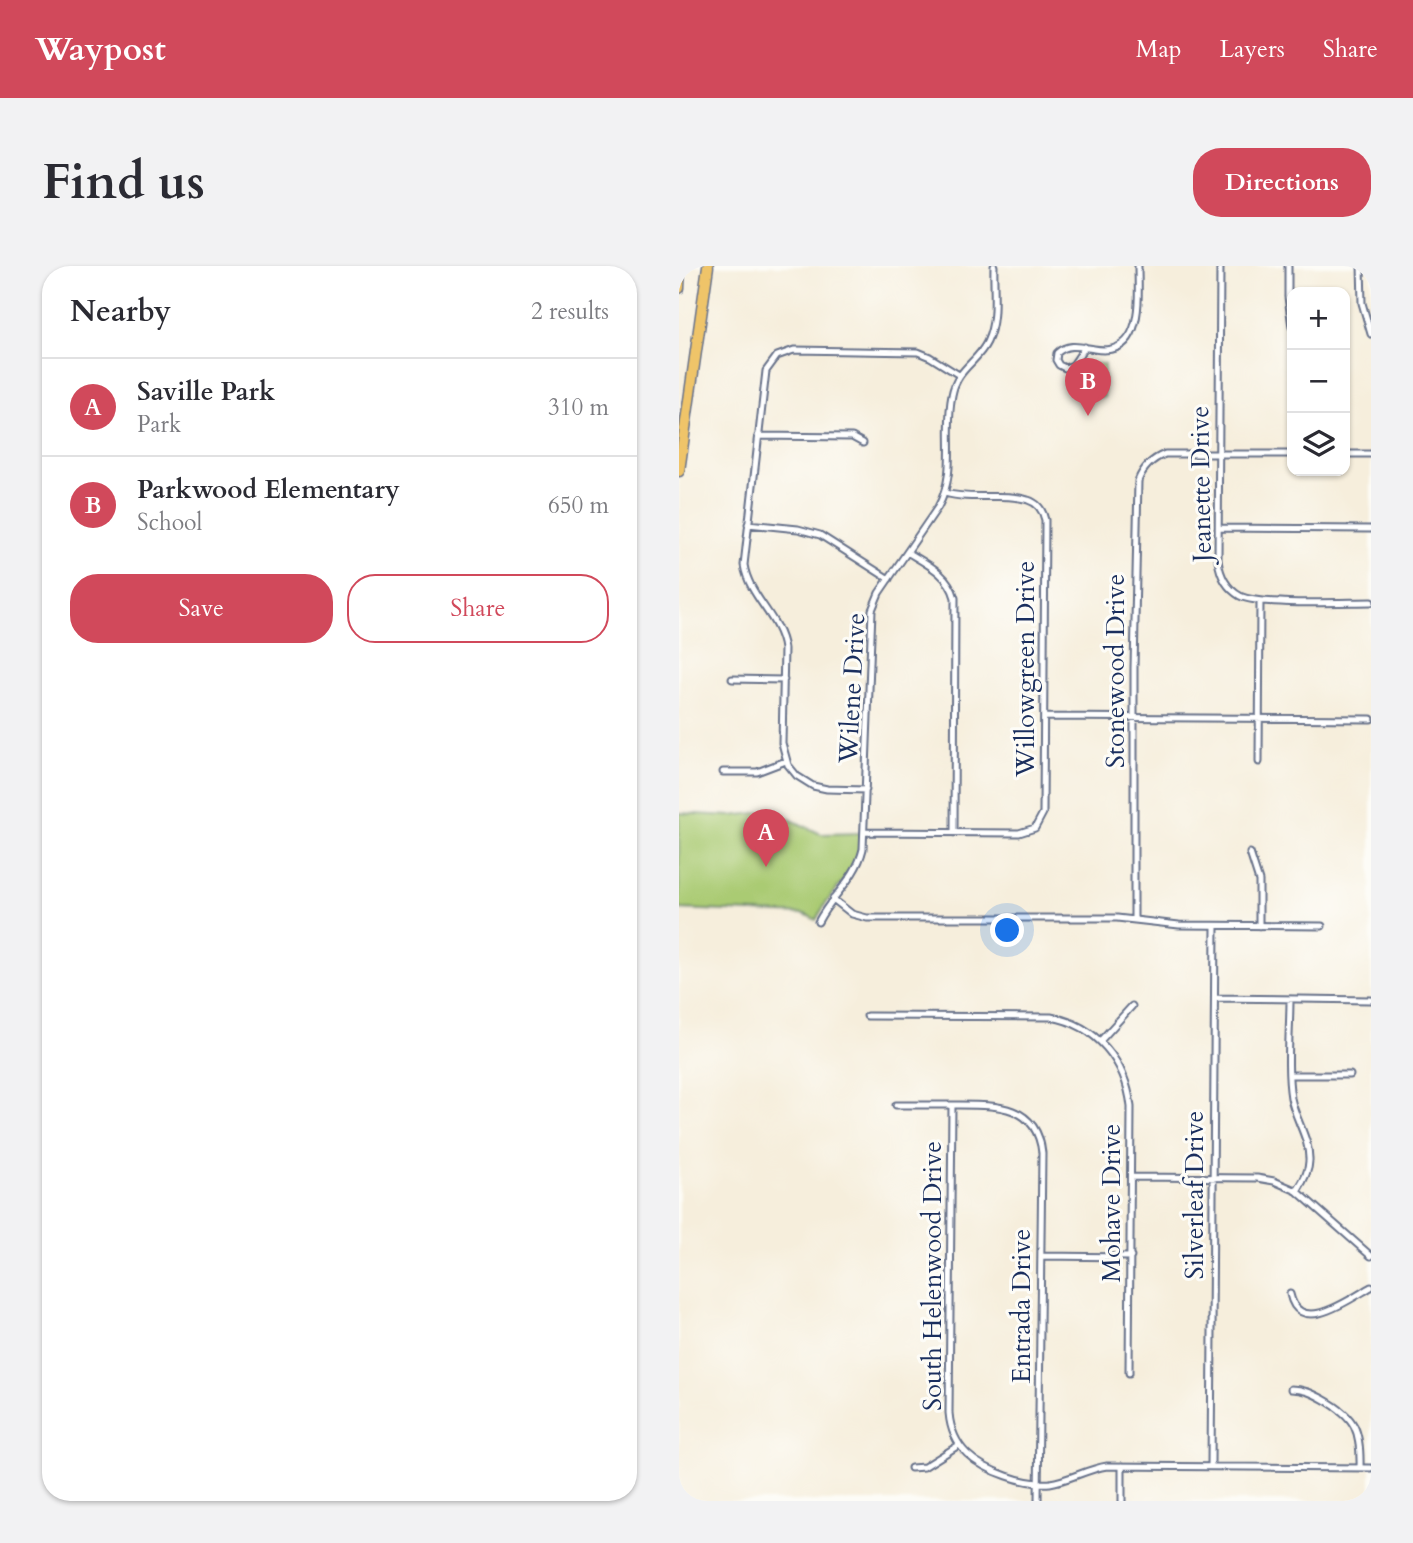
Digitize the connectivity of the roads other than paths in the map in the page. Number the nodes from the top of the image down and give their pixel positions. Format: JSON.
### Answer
{"nodes":[{"id":1,"x":680,"y":266,"type":"edge"},
{"id":2,"x":708,"y":266,"type":"edge"},
{"id":3,"x":994,"y":266,"type":"edge"},
{"id":4,"x":1138,"y":266,"type":"edge"},
{"id":5,"x":1220,"y":266,"type":"edge"},
{"id":6,"x":1288,"y":266,"type":"edge"},
{"id":7,"x":1361,"y":266,"type":"edge"},
{"id":8,"x":1288,"y":287,"type":"edge"},
{"id":9,"x":679,"y":288,"type":"edge"},
{"id":10,"x":1371,"y":334,"type":"edge"},
{"id":11,"x":1085,"y":347,"type":"junction"},
{"id":12,"x":959,"y":374,"type":"junction"},
{"id":13,"x":758,"y":436,"type":"junction"},
{"id":14,"x":863,"y":443,"type":"dead end"},
{"id":15,"x":1219,"y":453,"type":"junction"},
{"id":16,"x":1287,"y":454,"type":"edge"},
{"id":17,"x":1350,"y":454,"type":"edge"},
{"id":18,"x":1371,"y":454,"type":"edge"},
{"id":19,"x":679,"y":471,"type":"edge"},
{"id":20,"x":945,"y":493,"type":"junction"},
{"id":21,"x":748,"y":524,"type":"junction"},
{"id":22,"x":1218,"y":528,"type":"junction"},
{"id":23,"x":1371,"y":529,"type":"edge"},
{"id":24,"x":907,"y":552,"type":"junction"},
{"id":25,"x":889,"y":579,"type":"junction"},
{"id":26,"x":1260,"y":601,"type":"junction"},
{"id":27,"x":1371,"y":602,"type":"edge"},
{"id":28,"x":732,"y":679,"type":"dead end"},
{"id":29,"x":784,"y":680,"type":"junction"},
{"id":30,"x":1044,"y":717,"type":"junction"},
{"id":31,"x":1134,"y":718,"type":"junction"},
{"id":32,"x":1259,"y":718,"type":"junction"},
{"id":33,"x":1371,"y":719,"type":"edge"},
{"id":34,"x":786,"y":761,"type":"junction"},
{"id":35,"x":1259,"y":762,"type":"dead end"},
{"id":36,"x":723,"y":772,"type":"dead end"},
{"id":37,"x":866,"y":790,"type":"junction"},
{"id":38,"x":865,"y":832,"type":"junction"},
{"id":39,"x":954,"y":833,"type":"junction"},
{"id":40,"x":1249,"y":853,"type":"dead end"},
{"id":41,"x":833,"y":900,"type":"junction"},
{"id":42,"x":1134,"y":919,"type":"junction"},
{"id":43,"x":818,"y":922,"type":"dead end"},
{"id":44,"x":1215,"y":926,"type":"junction"},
{"id":45,"x":1259,"y":926,"type":"junction"},
{"id":46,"x":1322,"y":926,"type":"dead end"},
{"id":47,"x":1215,"y":998,"type":"junction"},
{"id":48,"x":1290,"y":999,"type":"junction"},
{"id":49,"x":1371,"y":1000,"type":"edge"},
{"id":50,"x":1132,"y":1006,"type":"dead end"},
{"id":51,"x":867,"y":1016,"type":"dead end"},
{"id":52,"x":1101,"y":1040,"type":"junction"},
{"id":53,"x":1290,"y":1075,"type":"junction"},
{"id":54,"x":1350,"y":1075,"type":"dead end"},
{"id":55,"x":896,"y":1105,"type":"dead end"},
{"id":56,"x":952,"y":1105,"type":"junction"},
{"id":57,"x":1132,"y":1177,"type":"junction"},
{"id":58,"x":1213,"y":1178,"type":"junction"},
{"id":59,"x":1297,"y":1191,"type":"junction"},
{"id":60,"x":1041,"y":1256,"type":"junction"},
{"id":61,"x":1371,"y":1256,"type":"edge"},
{"id":62,"x":1131,"y":1257,"type":"junction"},
{"id":63,"x":1371,"y":1287,"type":"edge"},
{"id":64,"x":1290,"y":1294,"type":"dead end"},
{"id":65,"x":1129,"y":1373,"type":"dead end"},
{"id":66,"x":1291,"y":1389,"type":"dead end"},
{"id":67,"x":958,"y":1445,"type":"junction"},
{"id":68,"x":1211,"y":1465,"type":"junction"},
{"id":69,"x":1122,"y":1466,"type":"junction"},
{"id":70,"x":911,"y":1468,"type":"dead end"},
{"id":71,"x":1360,"y":1468,"type":"junction"},
{"id":72,"x":1371,"y":1468,"type":"edge"},
{"id":73,"x":1038,"y":1483,"type":"junction"},
{"id":74,"x":1038,"y":1501,"type":"edge"},
{"id":75,"x":1122,"y":1501,"type":"edge"}],
"edges":[{"from":1,"to":9,"type":"highway"},
{"from":2,"to":19,"type":"highway"},
{"from":3,"to":12,"type":"street","name":"Wilene Drive"},
{"from":4,"to":11,"type":"street"},
{"from":5,"to":15,"type":"street","name":"Jeanette Drive"},
{"from":6,"to":8,"type":"street"},
{"from":7,"to":10,"type":"street"},
{"from":11,"to":11,"type":"street"},
{"from":12,"to":13,"type":"street"},
{"from":12,"to":20,"type":"street","name":"Wilene Drive"},
{"from":13,"to":14,"type":"street"},
{"from":13,"to":21,"type":"street"},
{"from":15,"to":16,"type":"street","name":"Stonewood Drive"},
{"from":15,"to":22,"type":"street","name":"Jeanette Drive"},
{"from":15,"to":31,"type":"street","name":"Stonewood Drive"},
{"from":17,"to":18,"type":"street"},
{"from":20,"to":24,"type":"street","name":"Wilene Drive"},
{"from":20,"to":30,"type":"street","name":"Willowgreen Drive"},
{"from":21,"to":25,"type":"street"},
{"from":21,"to":29,"type":"street"},
{"from":22,"to":23,"type":"street"},
{"from":22,"to":26,"type":"street","name":"Jeanette Drive"},
{"from":24,"to":25,"type":"street","name":"Wilene Drive"},
{"from":24,"to":39,"type":"street"},
{"from":25,"to":37,"type":"street","name":"Wilene Drive"},
{"from":26,"to":27,"type":"street"},
{"from":26,"to":32,"type":"street"},
{"from":28,"to":29,"type":"street"},
{"from":29,"to":34,"type":"street"},
{"from":30,"to":31,"type":"street"},
{"from":30,"to":39,"type":"street","name":"Willowgreen Drive"},
{"from":31,"to":32,"type":"street"},
{"from":31,"to":42,"type":"street","name":"Stonewood Drive"},
{"from":32,"to":33,"type":"street"},
{"from":32,"to":35,"type":"street"},
{"from":34,"to":36,"type":"street"},
{"from":34,"to":37,"type":"street"},
{"from":37,"to":38,"type":"street","name":"Wilene Drive"},
{"from":38,"to":39,"type":"street"},
{"from":38,"to":41,"type":"street","name":"Wilene Drive"},
{"from":40,"to":45,"type":"street"},
{"from":41,"to":42,"type":"street"},
{"from":41,"to":43,"type":"street","name":"Wilene Drive"},
{"from":42,"to":44,"type":"street"},
{"from":44,"to":45,"type":"street"},
{"from":44,"to":47,"type":"street","name":"Silverleaf Drive"},
{"from":45,"to":46,"type":"street"},
{"from":47,"to":48,"type":"street"},
{"from":47,"to":58,"type":"street","name":"Silverleaf Drive"},
{"from":48,"to":49,"type":"street"},
{"from":48,"to":53,"type":"street"},
{"from":50,"to":52,"type":"street"},
{"from":51,"to":52,"type":"street"},
{"from":52,"to":57,"type":"street","name":"Mohave Drive"},
{"from":53,"to":54,"type":"street"},
{"from":53,"to":59,"type":"street"},
{"from":55,"to":56,"type":"street"},
{"from":56,"to":60,"type":"street","name":"Entrada Drive"},
{"from":56,"to":67,"type":"street","name":"South Helenwood Drive"},
{"from":57,"to":58,"type":"street"},
{"from":57,"to":62,"type":"street","name":"Mohave Drive"},
{"from":58,"to":59,"type":"street"},
{"from":58,"to":68,"type":"street","name":"Silverleaf Drive"},
{"from":59,"to":61,"type":"street"},
{"from":60,"to":62,"type":"street"},
{"from":60,"to":73,"type":"street","name":"Entrada Drive"},
{"from":62,"to":65,"type":"street","name":"Mohave Drive"},
{"from":63,"to":64,"type":"street"},
{"from":66,"to":71,"type":"street"},
{"from":67,"to":70,"type":"street"},
{"from":67,"to":73,"type":"street"},
{"from":68,"to":69,"type":"street"},
{"from":68,"to":71,"type":"street"},
{"from":69,"to":73,"type":"street"},
{"from":69,"to":75,"type":"street"},
{"from":71,"to":72,"type":"street"},
{"from":73,"to":74,"type":"street","name":"Entrada Drive"}]}
